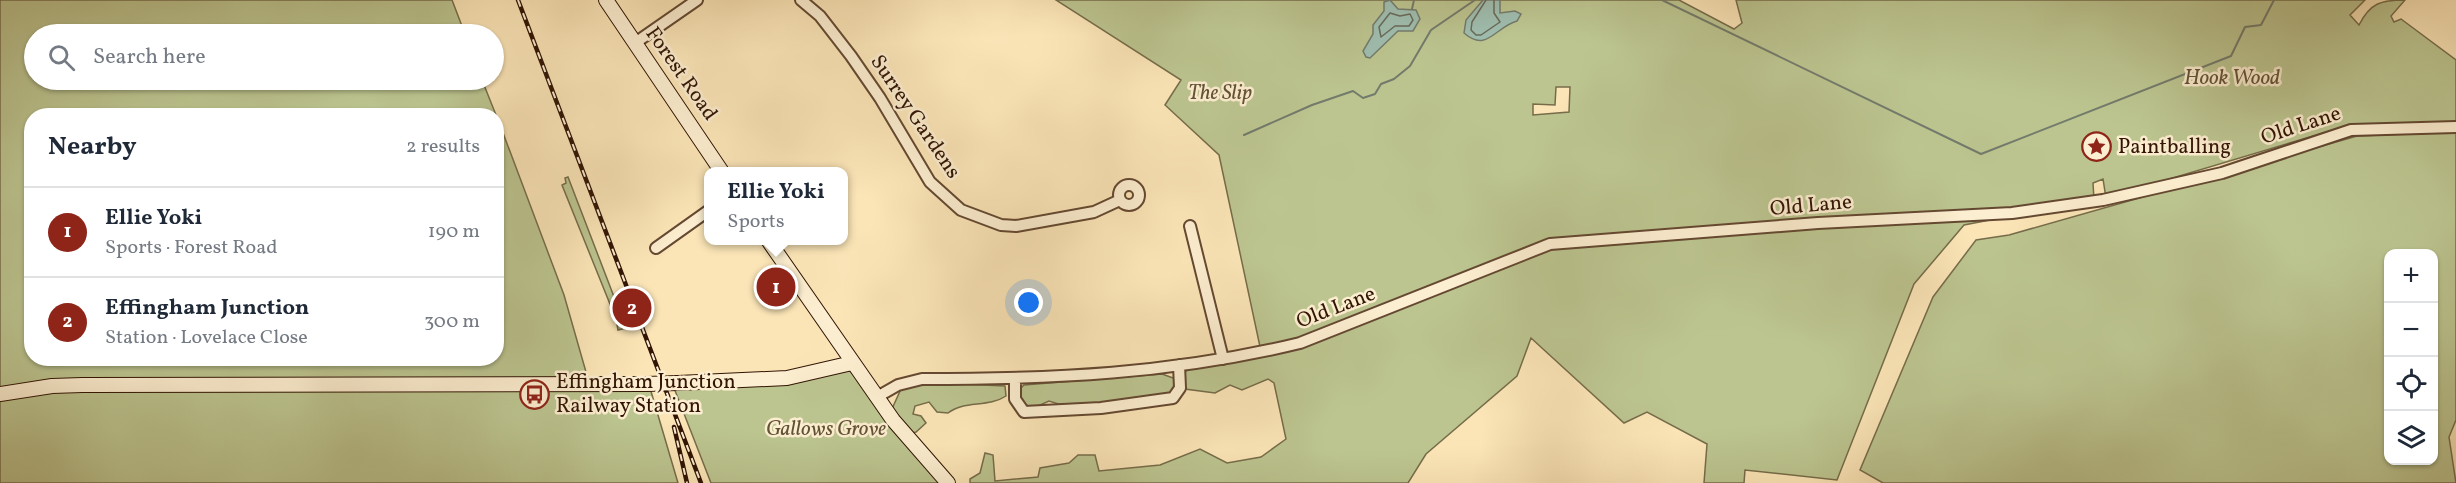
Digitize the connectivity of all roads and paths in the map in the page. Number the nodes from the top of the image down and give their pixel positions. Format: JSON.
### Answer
{"nodes":[{"id":1,"x":606,"y":0,"type":"edge"},
{"id":2,"x":697,"y":0,"type":"edge"},
{"id":3,"x":801,"y":0,"type":"edge"},
{"id":4,"x":635,"y":43,"type":"junction"},
{"id":5,"x":2456,"y":127,"type":"edge"},
{"id":6,"x":719,"y":167,"type":"edge"},
{"id":7,"x":1119,"y":200,"type":"dead end"},
{"id":8,"x":704,"y":214,"type":"edge"},
{"id":9,"x":1190,"y":226,"type":"dead end"},
{"id":10,"x":771,"y":245,"type":"edge"},
{"id":11,"x":656,"y":248,"type":"dead end"},
{"id":12,"x":843,"y":350,"type":"junction"},
{"id":13,"x":1223,"y":359,"type":"junction"},
{"id":14,"x":852,"y":363,"type":"junction"},
{"id":15,"x":1179,"y":365,"type":"junction"},
{"id":16,"x":826,"y":368,"type":"junction"},
{"id":17,"x":1015,"y":380,"type":"junction"},
{"id":18,"x":0,"y":394,"type":"edge"},
{"id":19,"x":877,"y":397,"type":"junction"},
{"id":20,"x":948,"y":483,"type":"edge"}],
"edges":[{"from":1,"to":4,"type":"street","name":"Forest Road"},
{"from":2,"to":4,"type":"street"},
{"from":3,"to":7,"type":"street","name":"Surrey Gardens"},
{"from":4,"to":6,"type":"street","name":"Forest Road"},
{"from":5,"to":13,"type":"street","name":"Old Lane"},
{"from":8,"to":11,"type":"street"},
{"from":9,"to":13,"type":"street"},
{"from":10,"to":12,"type":"street"},
{"from":12,"to":14,"type":"street"},
{"from":12,"to":16,"type":"street"},
{"from":13,"to":15,"type":"street","name":"Old Lane"},
{"from":14,"to":16,"type":"street"},
{"from":14,"to":19,"type":"street"},
{"from":15,"to":17,"type":"street","name":"Old Lane"},
{"from":15,"to":17,"type":"street"},
{"from":16,"to":18,"type":"street","bridge":true},
{"from":17,"to":19,"type":"street","name":"Old Lane"},
{"from":19,"to":20,"type":"street"}]}
